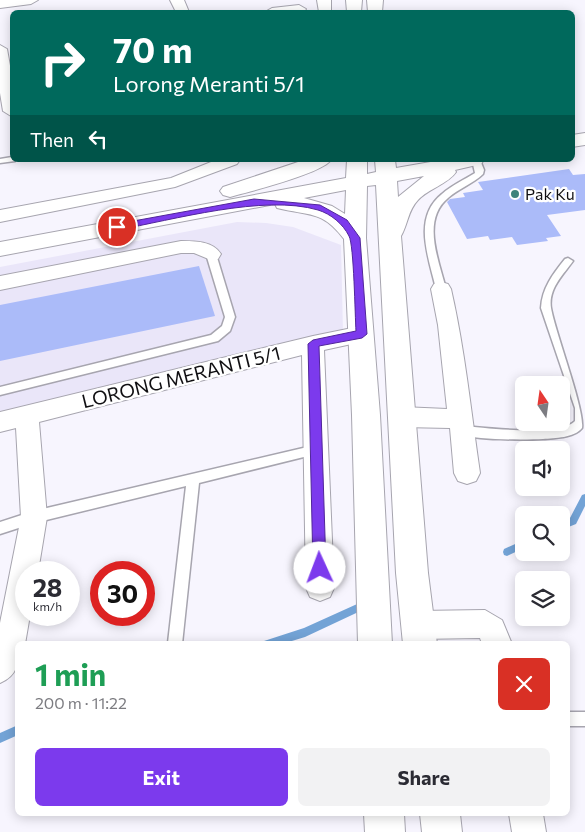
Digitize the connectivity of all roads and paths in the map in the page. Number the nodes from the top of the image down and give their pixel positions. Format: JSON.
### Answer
{"nodes":[{"id":1,"x":32,"y":0,"type":"edge"},
{"id":2,"x":0,"y":4,"type":"edge"},
{"id":3,"x":300,"y":9,"type":"dead end"},
{"id":4,"x":291,"y":10,"type":"edge"},
{"id":5,"x":0,"y":49,"type":"edge"},
{"id":6,"x":8,"y":111,"type":"edge"},
{"id":7,"x":225,"y":162,"type":"edge"},
{"id":8,"x":317,"y":162,"type":"edge"},
{"id":9,"x":440,"y":162,"type":"edge"},
{"id":10,"x":470,"y":162,"type":"edge"},
{"id":11,"x":476,"y":162,"type":"edge"},
{"id":12,"x":388,"y":165,"type":"edge"},
{"id":13,"x":357,"y":170,"type":"edge"},
{"id":14,"x":230,"y":191,"type":"junction"},
{"id":15,"x":254,"y":202,"type":"junction"},
{"id":16,"x":0,"y":216,"type":"edge"},
{"id":17,"x":0,"y":233,"type":"edge"},
{"id":18,"x":355,"y":238,"type":"junction"},
{"id":19,"x":392,"y":238,"type":"junction"},
{"id":20,"x":0,"y":249,"type":"edge"},
{"id":21,"x":211,"y":254,"type":"joint"},
{"id":22,"x":568,"y":262,"type":"dead end"},
{"id":23,"x":0,"y":283,"type":"edge"},
{"id":24,"x":442,"y":289,"type":"joint"},
{"id":25,"x":362,"y":334,"type":"junction"},
{"id":26,"x":313,"y":344,"type":"junction"},
{"id":27,"x":0,"y":391,"type":"edge"},
{"id":28,"x":27,"y":415,"type":"junction"},
{"id":29,"x":402,"y":417,"type":"junction"},
{"id":30,"x":0,"y":422,"type":"edge"},
{"id":31,"x":462,"y":425,"type":"junction"},
{"id":32,"x":316,"y":450,"type":"junction"},
{"id":33,"x":468,"y":473,"type":"dead end"},
{"id":34,"x":193,"y":481,"type":"junction"},
{"id":35,"x":34,"y":517,"type":"junction"},
{"id":36,"x":0,"y":528,"type":"edge"},
{"id":37,"x":320,"y":588,"type":"dead end"},
{"id":38,"x":419,"y":634,"type":"edge"},
{"id":39,"x":175,"y":641,"type":"edge"},
{"id":40,"x":375,"y":641,"type":"edge"},
{"id":41,"x":496,"y":641,"type":"edge"},
{"id":42,"x":0,"y":668,"type":"edge"},
{"id":43,"x":570,"y":719,"type":"edge"},
{"id":44,"x":585,"y":719,"type":"edge"},
{"id":45,"x":384,"y":816,"type":"edge"},
{"id":46,"x":440,"y":816,"type":"edge"},
{"id":47,"x":526,"y":816,"type":"edge"},
{"id":48,"x":386,"y":832,"type":"edge"},
{"id":49,"x":442,"y":832,"type":"edge"},
{"id":50,"x":529,"y":832,"type":"edge"}],
"edges":[{"from":1,"to":2,"type":"street"},
{"from":3,"to":4,"type":"street"},
{"from":5,"to":6,"type":"street"},
{"from":7,"to":16,"type":"street"},
{"from":8,"to":14,"type":"main road"},
{"from":9,"to":12,"type":"main road"},
{"from":10,"to":19,"type":"main road"},
{"from":11,"to":24,"type":"lane"},
{"from":12,"to":13,"type":"main road"},
{"from":12,"to":19,"type":"main road"},
{"from":13,"to":14,"type":"main road"},
{"from":13,"to":15,"type":"main road"},
{"from":13,"to":18,"type":"main road"},
{"from":14,"to":17,"type":"main road"},
{"from":15,"to":18,"type":"main road"},
{"from":15,"to":20,"type":"main road"},
{"from":18,"to":25,"type":"main road"},
{"from":19,"to":29,"type":"main road"},
{"from":21,"to":23,"type":"street"},
{"from":21,"to":27,"type":"lane"},
{"from":22,"to":31,"type":"lane"},
{"from":24,"to":31,"type":"street"},
{"from":25,"to":26,"type":"street","name":"LORONG MERANTI 5/1"},
{"from":25,"to":40,"type":"main road"},
{"from":26,"to":28,"type":"street","name":"LORONG MERANTI 5/1"},
{"from":26,"to":32,"type":"street"},
{"from":28,"to":30,"type":"street","name":"LORONG MERANTI 5/1"},
{"from":28,"to":35,"type":"street"},
{"from":29,"to":31,"type":"street"},
{"from":29,"to":38,"type":"main road"},
{"from":31,"to":33,"type":"street"},
{"from":32,"to":34,"type":"lane"},
{"from":32,"to":37,"type":"street"},
{"from":34,"to":35,"type":"lane"},
{"from":34,"to":39,"type":"lane"},
{"from":35,"to":36,"type":"lane"},
{"from":35,"to":42,"type":"street"},
{"from":38,"to":41,"type":"street"},
{"from":43,"to":44,"type":"lane"},
{"from":45,"to":48,"type":"main road"},
{"from":46,"to":49,"type":"main road"},
{"from":47,"to":50,"type":"street"}]}
